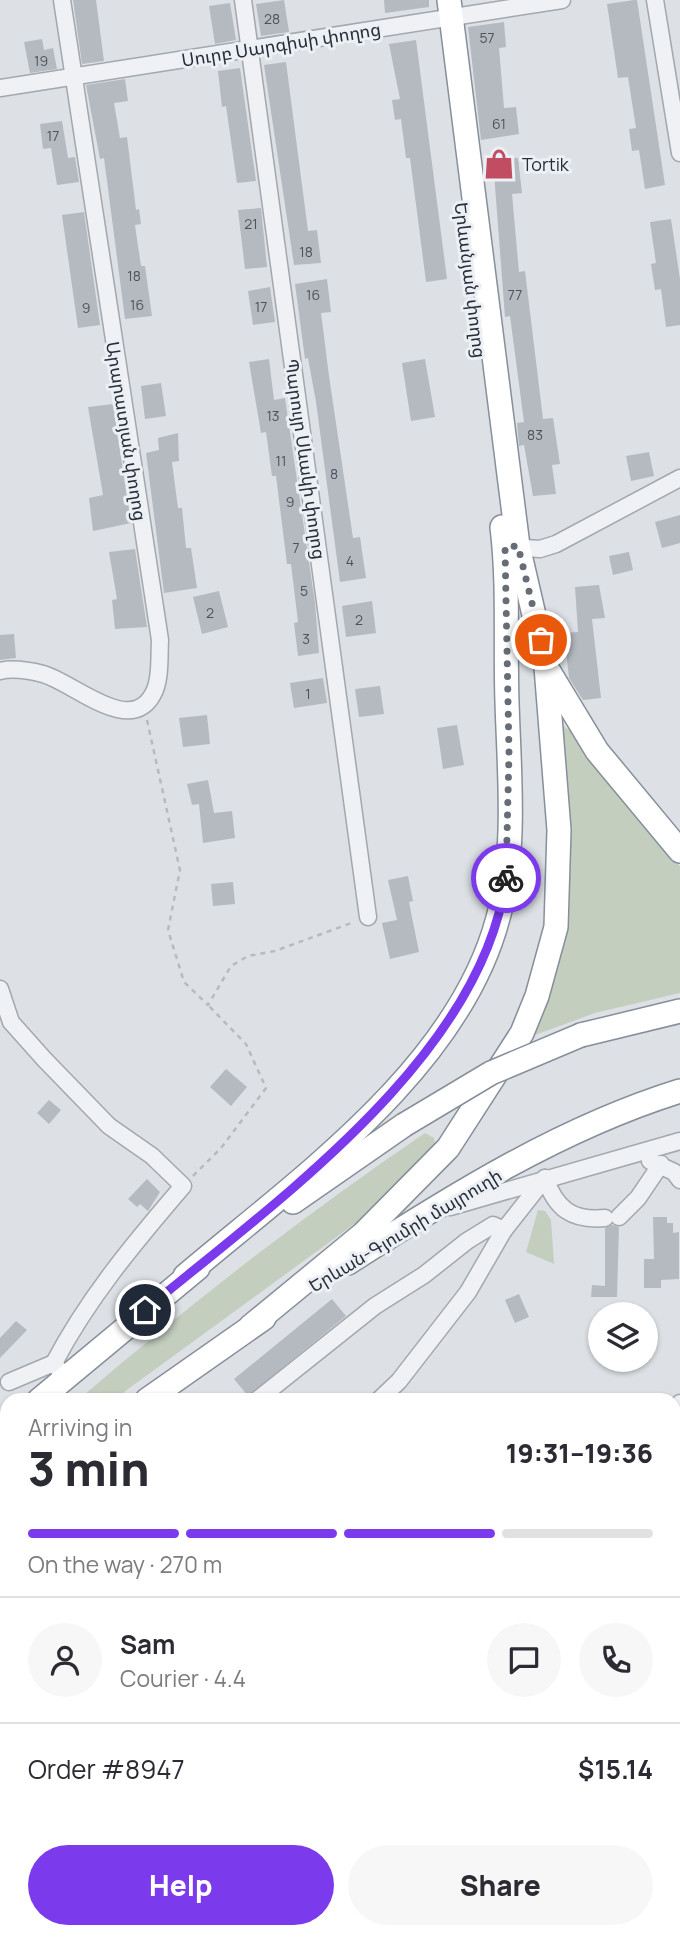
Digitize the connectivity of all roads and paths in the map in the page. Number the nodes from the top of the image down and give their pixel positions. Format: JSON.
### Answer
{"nodes":[{"id":1,"x":62,"y":0,"type":"edge"},
{"id":2,"x":243,"y":0,"type":"edge"},
{"id":3,"x":562,"y":0,"type":"edge"},
{"id":4,"x":655,"y":0,"type":"edge"},
{"id":5,"x":444,"y":9,"type":"edge"},
{"id":6,"x":251,"y":50,"type":"junction"},
{"id":7,"x":71,"y":75,"type":"junction"},
{"id":8,"x":0,"y":88,"type":"edge"},
{"id":9,"x":680,"y":153,"type":"edge"},
{"id":10,"x":680,"y":478,"type":"edge"},
{"id":11,"x":511,"y":547,"type":"junction"},
{"id":12,"x":546,"y":667,"type":"junction"},
{"id":13,"x":0,"y":671,"type":"edge"},
{"id":14,"x":144,"y":706,"type":"junction"},
{"id":15,"x":680,"y":851,"type":"edge"},
{"id":16,"x":368,"y":917,"type":"joint"},
{"id":17,"x":0,"y":989,"type":"edge"},
{"id":18,"x":208,"y":1005,"type":"junction"},
{"id":19,"x":680,"y":1011,"type":"edge"},
{"id":20,"x":680,"y":1091,"type":"edge"},
{"id":21,"x":680,"y":1141,"type":"edge"},
{"id":22,"x":635,"y":1156,"type":"junction"},
{"id":23,"x":660,"y":1164,"type":"junction"},
{"id":24,"x":545,"y":1178,"type":"junction"},
{"id":25,"x":680,"y":1180,"type":"edge"},
{"id":26,"x":183,"y":1186,"type":"junction"},
{"id":27,"x":417,"y":1218,"type":"junction"},
{"id":28,"x":504,"y":1230,"type":"junction"},
{"id":29,"x":185,"y":1276,"type":"junction"},
{"id":30,"x":251,"y":1326,"type":"junction"},
{"id":31,"x":60,"y":1370,"type":"junction"},
{"id":32,"x":9,"y":1382,"type":"dead end"},
{"id":33,"x":44,"y":1393,"type":"edge"},
{"id":34,"x":157,"y":1393,"type":"edge"},
{"id":35,"x":266,"y":1393,"type":"edge"},
{"id":36,"x":386,"y":1393,"type":"edge"}],
"edges":[{"from":1,"to":7,"type":"street","name":"Արարատյան փողոց"},
{"from":2,"to":6,"type":"street","name":"Պարույր Սևակի փողոց"},
{"from":3,"to":5,"type":"street","name":"Սուրբ Սարգիսի փողոց"},
{"from":4,"to":9,"type":"street"},
{"from":5,"to":6,"type":"street","name":"Սուրբ Սարգիսի փողոց"},
{"from":5,"to":11,"type":"highway","name":"Երևանյան փողոց"},
{"from":6,"to":7,"type":"street","name":"Սուրբ Սարգիսի փողոց"},
{"from":6,"to":16,"type":"street","name":"Պարույր Սևակի փողոց"},
{"from":7,"to":8,"type":"street","name":"Սուրբ Սարգիսի փողոց"},
{"from":7,"to":14,"type":"street","name":"Արարատյան փողոց"},
{"from":10,"to":11,"type":"street"},
{"from":11,"to":12,"type":"highway"},
{"from":11,"to":29,"type":"highway"},
{"from":12,"to":15,"type":"highway"},
{"from":12,"to":30,"type":"highway"},
{"from":13,"to":14,"type":"street"},
{"from":14,"to":18,"type":"path"},
{"from":16,"to":18,"type":"path"},
{"from":17,"to":26,"type":"street"},
{"from":18,"to":26,"type":"path"},
{"from":19,"to":29,"type":"highway","bridge":true},
{"from":20,"to":27,"type":"highway","name":"Երևան-Գյումրի մայրուղի"},
{"from":21,"to":22,"type":"street"},
{"from":22,"to":23,"type":"street"},
{"from":22,"to":24,"type":"street"},
{"from":23,"to":24,"type":"street"},
{"from":23,"to":25,"type":"street"},
{"from":24,"to":27,"type":"street"},
{"from":24,"to":28,"type":"street"},
{"from":26,"to":31,"type":"street"},
{"from":27,"to":30,"type":"highway","name":"Երևան-Գյումրի մայրուղի"},
{"from":28,"to":35,"type":"street"},
{"from":28,"to":36,"type":"street"},
{"from":29,"to":31,"type":"highway"},
{"from":30,"to":34,"type":"highway","name":"Երևան-Գյումրի մայրուղի"},
{"from":31,"to":32,"type":"street"},
{"from":31,"to":33,"type":"highway"}]}
